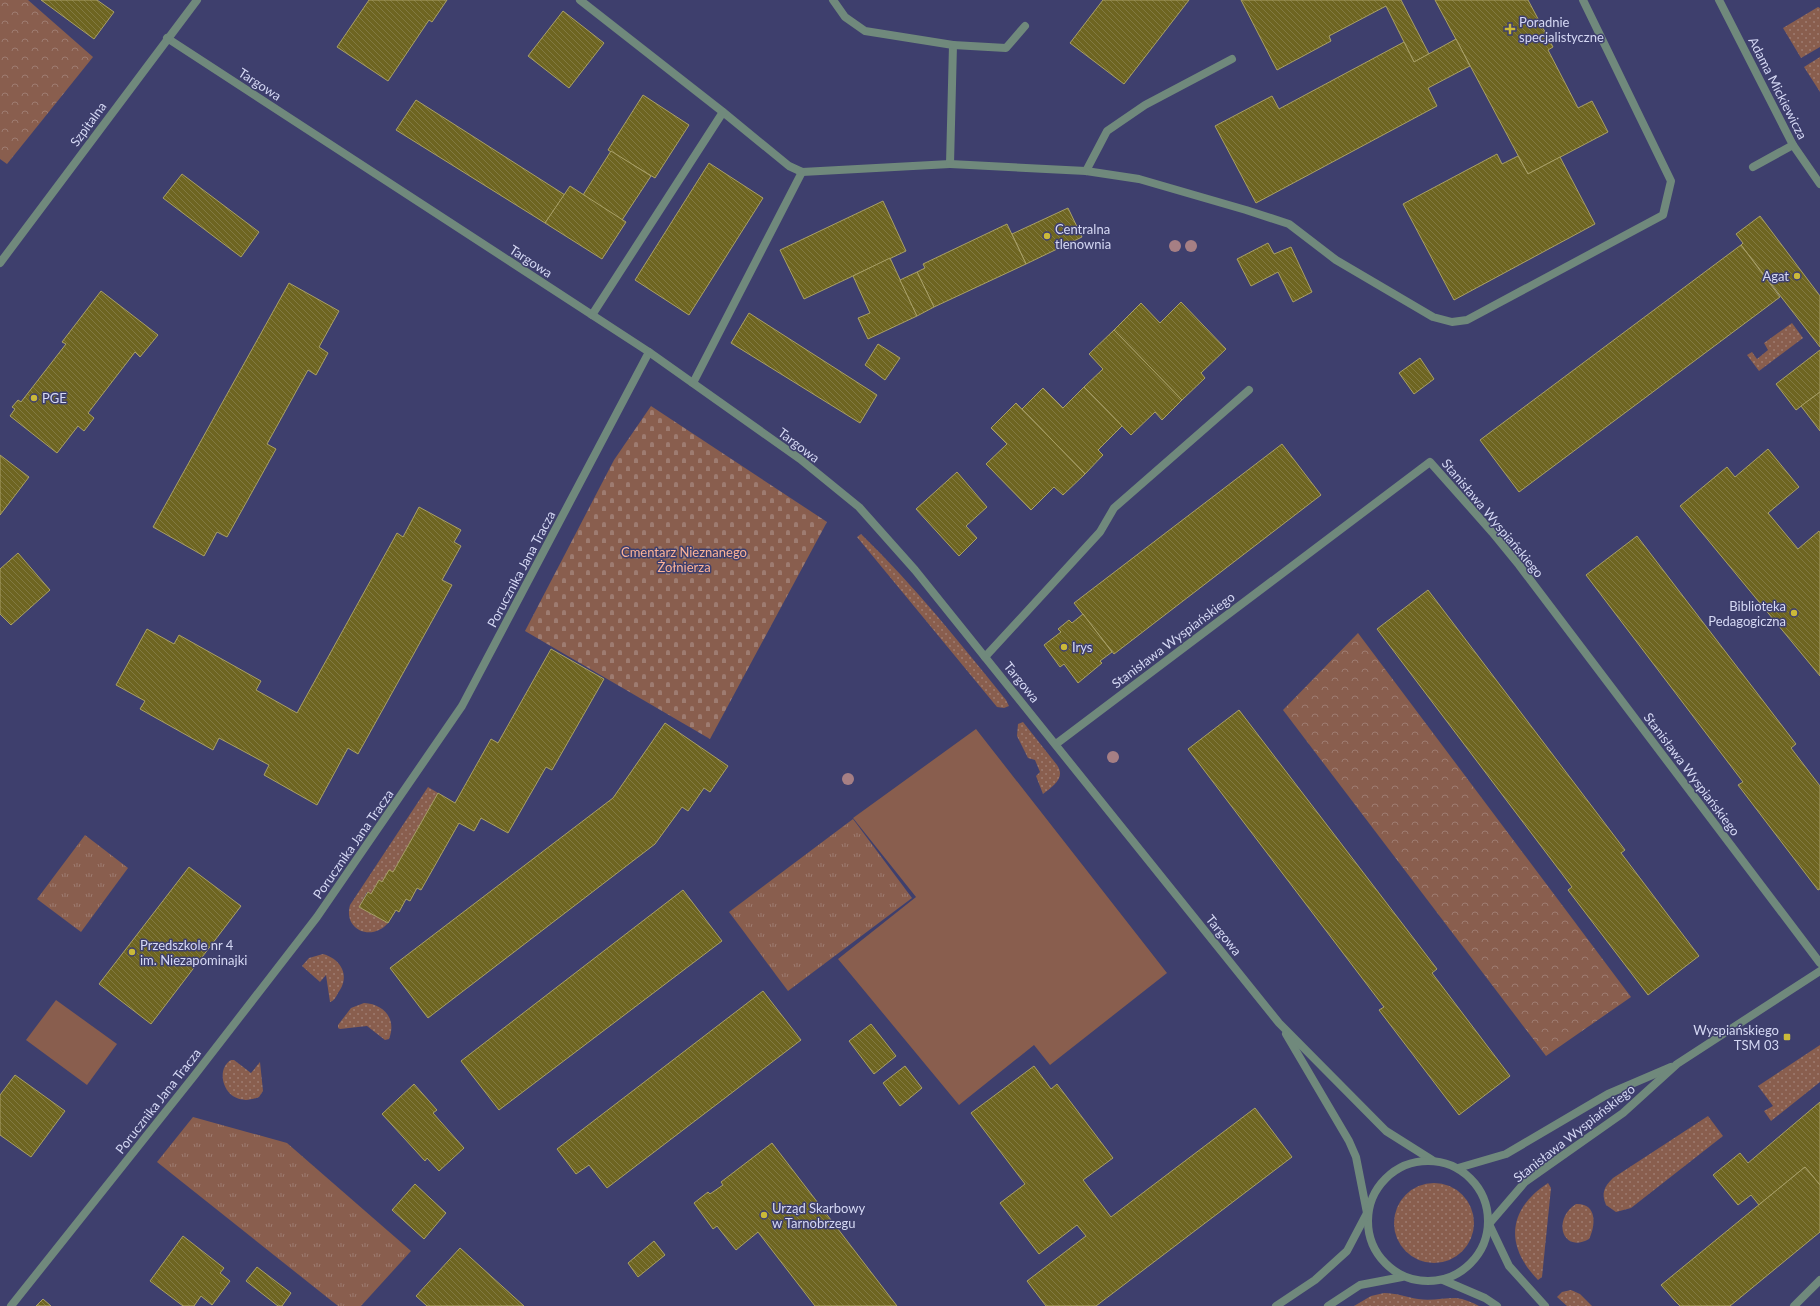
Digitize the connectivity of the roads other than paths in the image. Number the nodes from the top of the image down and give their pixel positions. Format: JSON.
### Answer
{"nodes":[{"id":1,"x":197,"y":0,"type":"edge"},
{"id":2,"x":580,"y":0,"type":"edge"},
{"id":3,"x":833,"y":0,"type":"edge"},
{"id":4,"x":1583,"y":0,"type":"edge"},
{"id":5,"x":1719,"y":0,"type":"edge"},
{"id":6,"x":1025,"y":26,"type":"dead end"},
{"id":7,"x":167,"y":38,"type":"junction"},
{"id":8,"x":953,"y":45,"type":"junction"},
{"id":9,"x":1232,"y":59,"type":"dead end"},
{"id":10,"x":723,"y":112,"type":"junction"},
{"id":11,"x":1793,"y":145,"type":"junction"},
{"id":12,"x":950,"y":164,"type":"junction"},
{"id":13,"x":1753,"y":167,"type":"dead end"},
{"id":14,"x":1086,"y":171,"type":"junction"},
{"id":15,"x":802,"y":172,"type":"junction"},
{"id":16,"x":1820,"y":184,"type":"edge"},
{"id":17,"x":0,"y":263,"type":"edge"},
{"id":18,"x":592,"y":315,"type":"junction"},
{"id":19,"x":649,"y":352,"type":"junction"},
{"id":20,"x":694,"y":383,"type":"junction"},
{"id":21,"x":1249,"y":390,"type":"dead end"},
{"id":22,"x":986,"y":657,"type":"junction"},
{"id":23,"x":1056,"y":744,"type":"junction"},
{"id":24,"x":1820,"y":963,"type":"edge"},
{"id":25,"x":1820,"y":971,"type":"edge"},
{"id":26,"x":1279,"y":1023,"type":"junction"},
{"id":27,"x":1677,"y":1064,"type":"junction"},
{"id":28,"x":1432,"y":1160,"type":"junction"},
{"id":29,"x":1458,"y":1168,"type":"junction"},
{"id":30,"x":1367,"y":1213,"type":"junction"},
{"id":31,"x":1489,"y":1224,"type":"junction"},
{"id":32,"x":1402,"y":1277,"type":"junction"},
{"id":33,"x":1443,"y":1280,"type":"junction"},
{"id":34,"x":1820,"y":1280,"type":"edge"},
{"id":35,"x":11,"y":1306,"type":"edge"},
{"id":36,"x":1276,"y":1306,"type":"edge"},
{"id":37,"x":1328,"y":1306,"type":"edge"},
{"id":38,"x":1497,"y":1306,"type":"edge"},
{"id":39,"x":1545,"y":1306,"type":"edge"},
{"id":40,"x":1794,"y":1306,"type":"edge"}],
"edges":[{"from":1,"to":7,"type":"street","name":"Szpitalna"},
{"from":2,"to":10,"type":"street"},
{"from":3,"to":8,"type":"street"},
{"from":4,"to":14,"type":"street"},
{"from":5,"to":11,"type":"street","name":"Adama Mickiewicza"},
{"from":6,"to":8,"type":"street"},
{"from":7,"to":17,"type":"street","name":"Szpitalna"},
{"from":7,"to":18,"type":"street","name":"Targowa"},
{"from":8,"to":12,"type":"street"},
{"from":9,"to":14,"type":"street"},
{"from":10,"to":15,"type":"street"},
{"from":10,"to":18,"type":"street"},
{"from":11,"to":13,"type":"street"},
{"from":11,"to":16,"type":"street","name":"Adama Mickiewicza"},
{"from":12,"to":14,"type":"street"},
{"from":12,"to":15,"type":"street"},
{"from":15,"to":20,"type":"street"},
{"from":18,"to":19,"type":"street","name":"Targowa"},
{"from":19,"to":20,"type":"street","name":"Targowa"},
{"from":19,"to":35,"type":"street","name":"Porucznika Jana Tracza"},
{"from":20,"to":22,"type":"street","name":"Targowa"},
{"from":21,"to":22,"type":"street"},
{"from":22,"to":23,"type":"street","name":"Targowa"},
{"from":23,"to":24,"type":"street","name":"Stanisława Wyspiańskiego"},
{"from":23,"to":26,"type":"street","name":"Targowa"},
{"from":25,"to":27,"type":"street","name":"Stanisława Wyspiańskiego"},
{"from":26,"to":28,"type":"street","name":"Targowa"},
{"from":26,"to":30,"type":"street","name":"Targowa"},
{"from":27,"to":29,"type":"street","name":"Stanisława Wyspiańskiego"},
{"from":27,"to":31,"type":"street","name":"Stanisława Wyspiańskiego"},
{"from":28,"to":29,"type":"street"},
{"from":28,"to":30,"type":"street"},
{"from":29,"to":31,"type":"street"},
{"from":30,"to":32,"type":"street"},
{"from":30,"to":36,"type":"street"},
{"from":31,"to":33,"type":"street"},
{"from":31,"to":39,"type":"street"},
{"from":32,"to":33,"type":"street"},
{"from":32,"to":37,"type":"street"},
{"from":33,"to":38,"type":"street"},
{"from":34,"to":40,"type":"street"}]}
